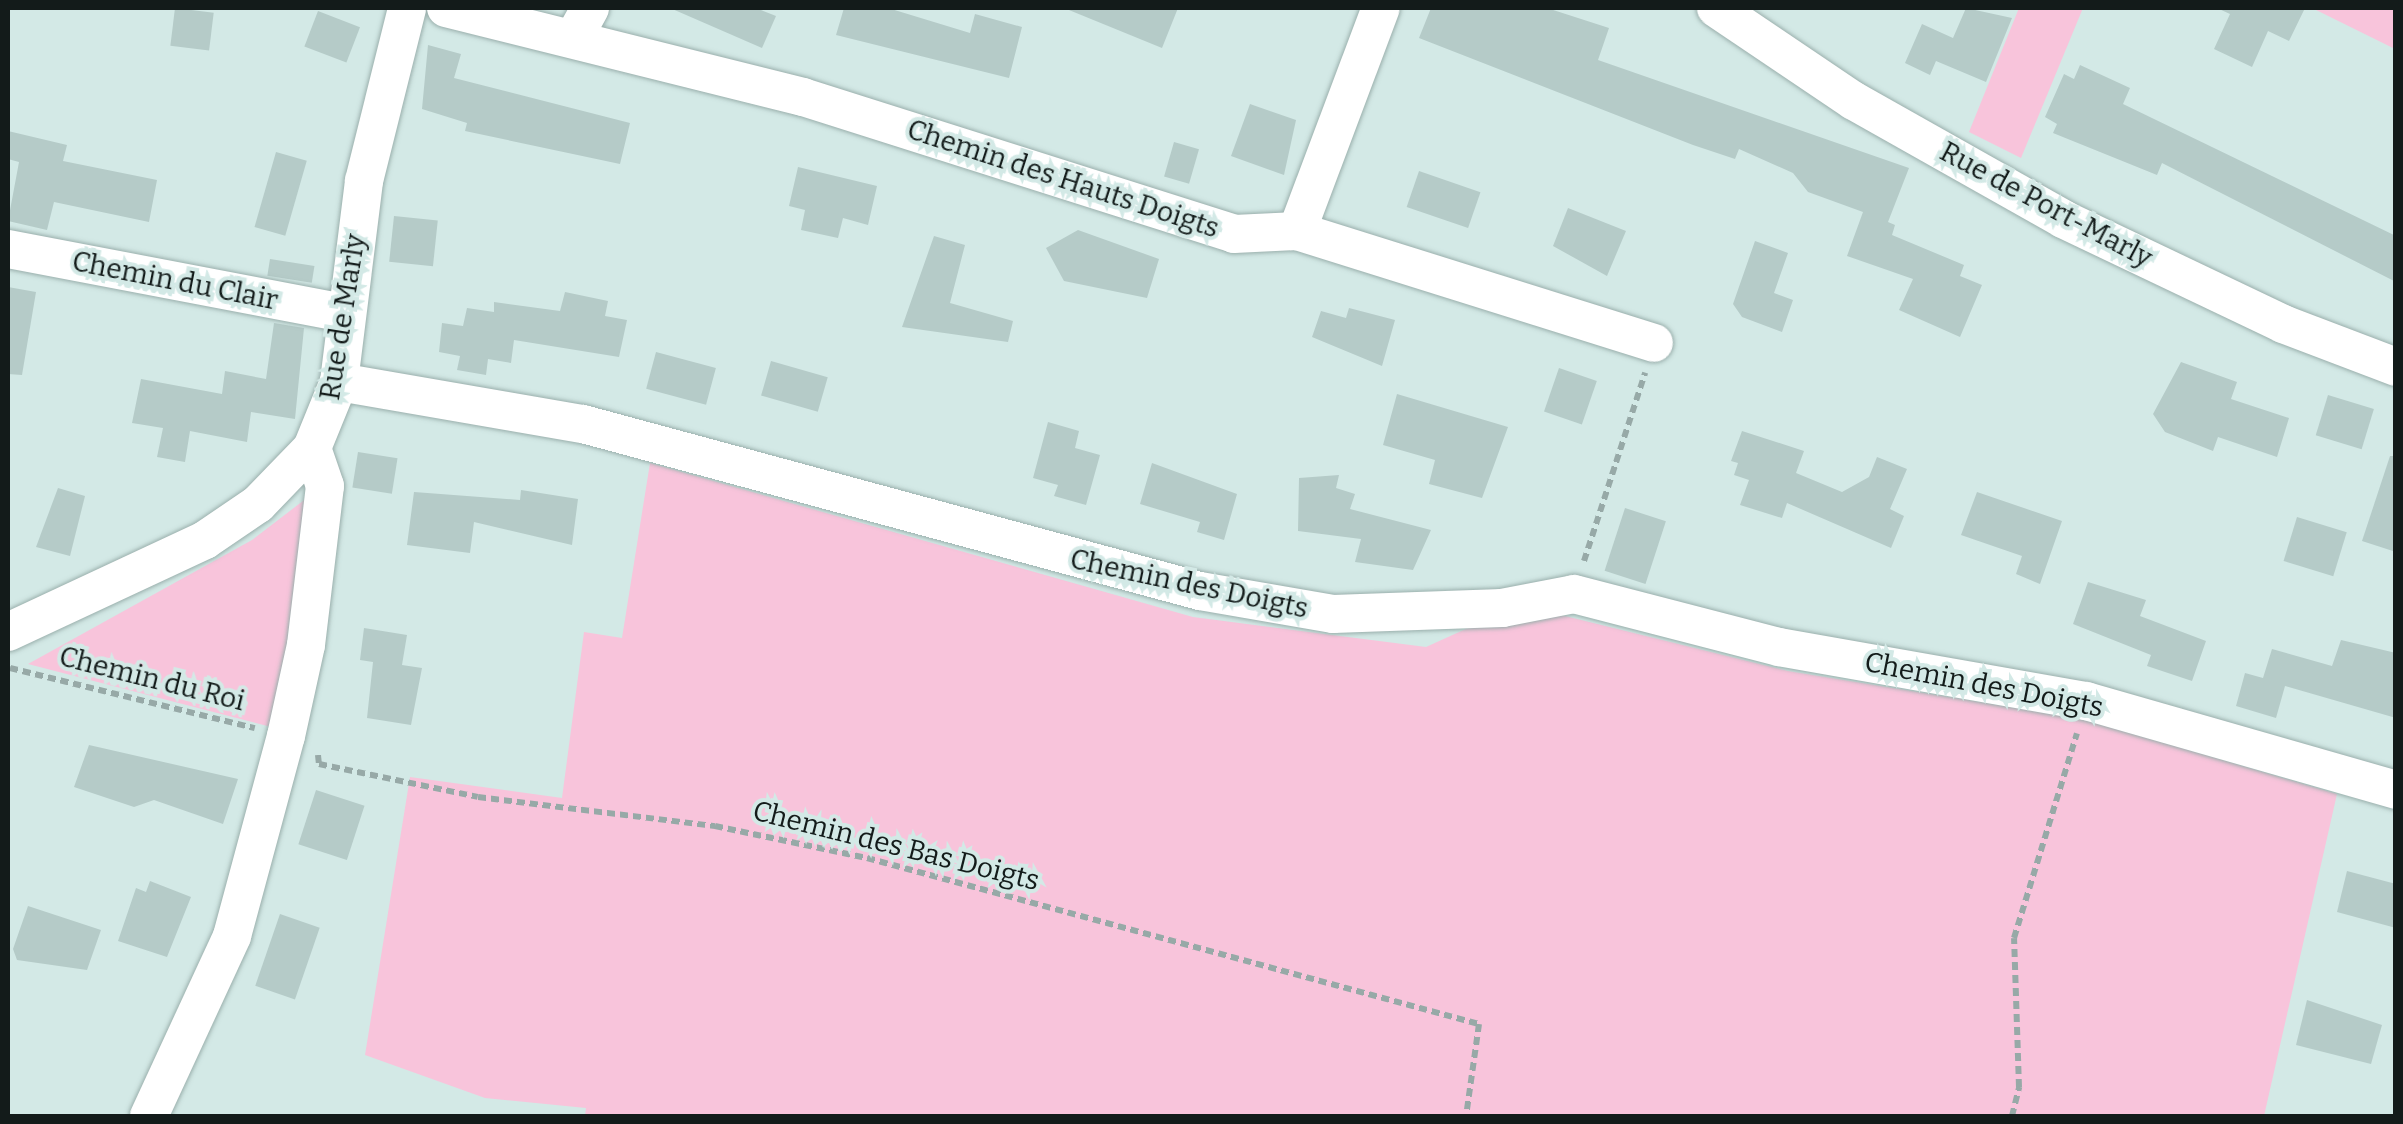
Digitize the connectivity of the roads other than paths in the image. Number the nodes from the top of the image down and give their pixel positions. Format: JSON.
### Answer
{"nodes":[{"id":1,"x":407,"y":8,"type":"edge"},
{"id":2,"x":446,"y":8,"type":"edge"},
{"id":3,"x":1381,"y":8,"type":"edge"},
{"id":4,"x":1716,"y":8,"type":"edge"},
{"id":5,"x":582,"y":24,"type":"edge"},
{"id":6,"x":1297,"y":230,"type":"junction"},
{"id":7,"x":8,"y":249,"type":"edge"},
{"id":8,"x":343,"y":313,"type":"junction"},
{"id":9,"x":1654,"y":343,"type":"road end"},
{"id":10,"x":2396,"y":367,"type":"edge"},
{"id":11,"x":339,"y":382,"type":"junction"},
{"id":12,"x":312,"y":448,"type":"junction"},
{"id":13,"x":8,"y":632,"type":"edge"},
{"id":14,"x":2396,"y":790,"type":"edge"},
{"id":15,"x":148,"y":1116,"type":"edge"}],
"edges":[{"from":1,"to":8,"type":"street","name":"Rue de Marly"},
{"from":2,"to":5,"type":"street","name":"Chemin des Hauts Doigts"},
{"from":3,"to":6,"type":"street"},
{"from":4,"to":10,"type":"street","name":"Rue de Port-Marly"},
{"from":5,"to":6,"type":"street","name":"Chemin des Hauts Doigts"},
{"from":6,"to":9,"type":"street","name":"Chemin des Hauts Doigts"},
{"from":7,"to":8,"type":"street","name":"Chemin du Clair"},
{"from":8,"to":11,"type":"street","name":"Rue de Marly"},
{"from":11,"to":12,"type":"street","name":"Rue de Marly"},
{"from":11,"to":14,"type":"street","name":"Chemin des Doigts"},
{"from":12,"to":13,"type":"street","name":"Rue de Marly"},
{"from":12,"to":15,"type":"street"}]}
